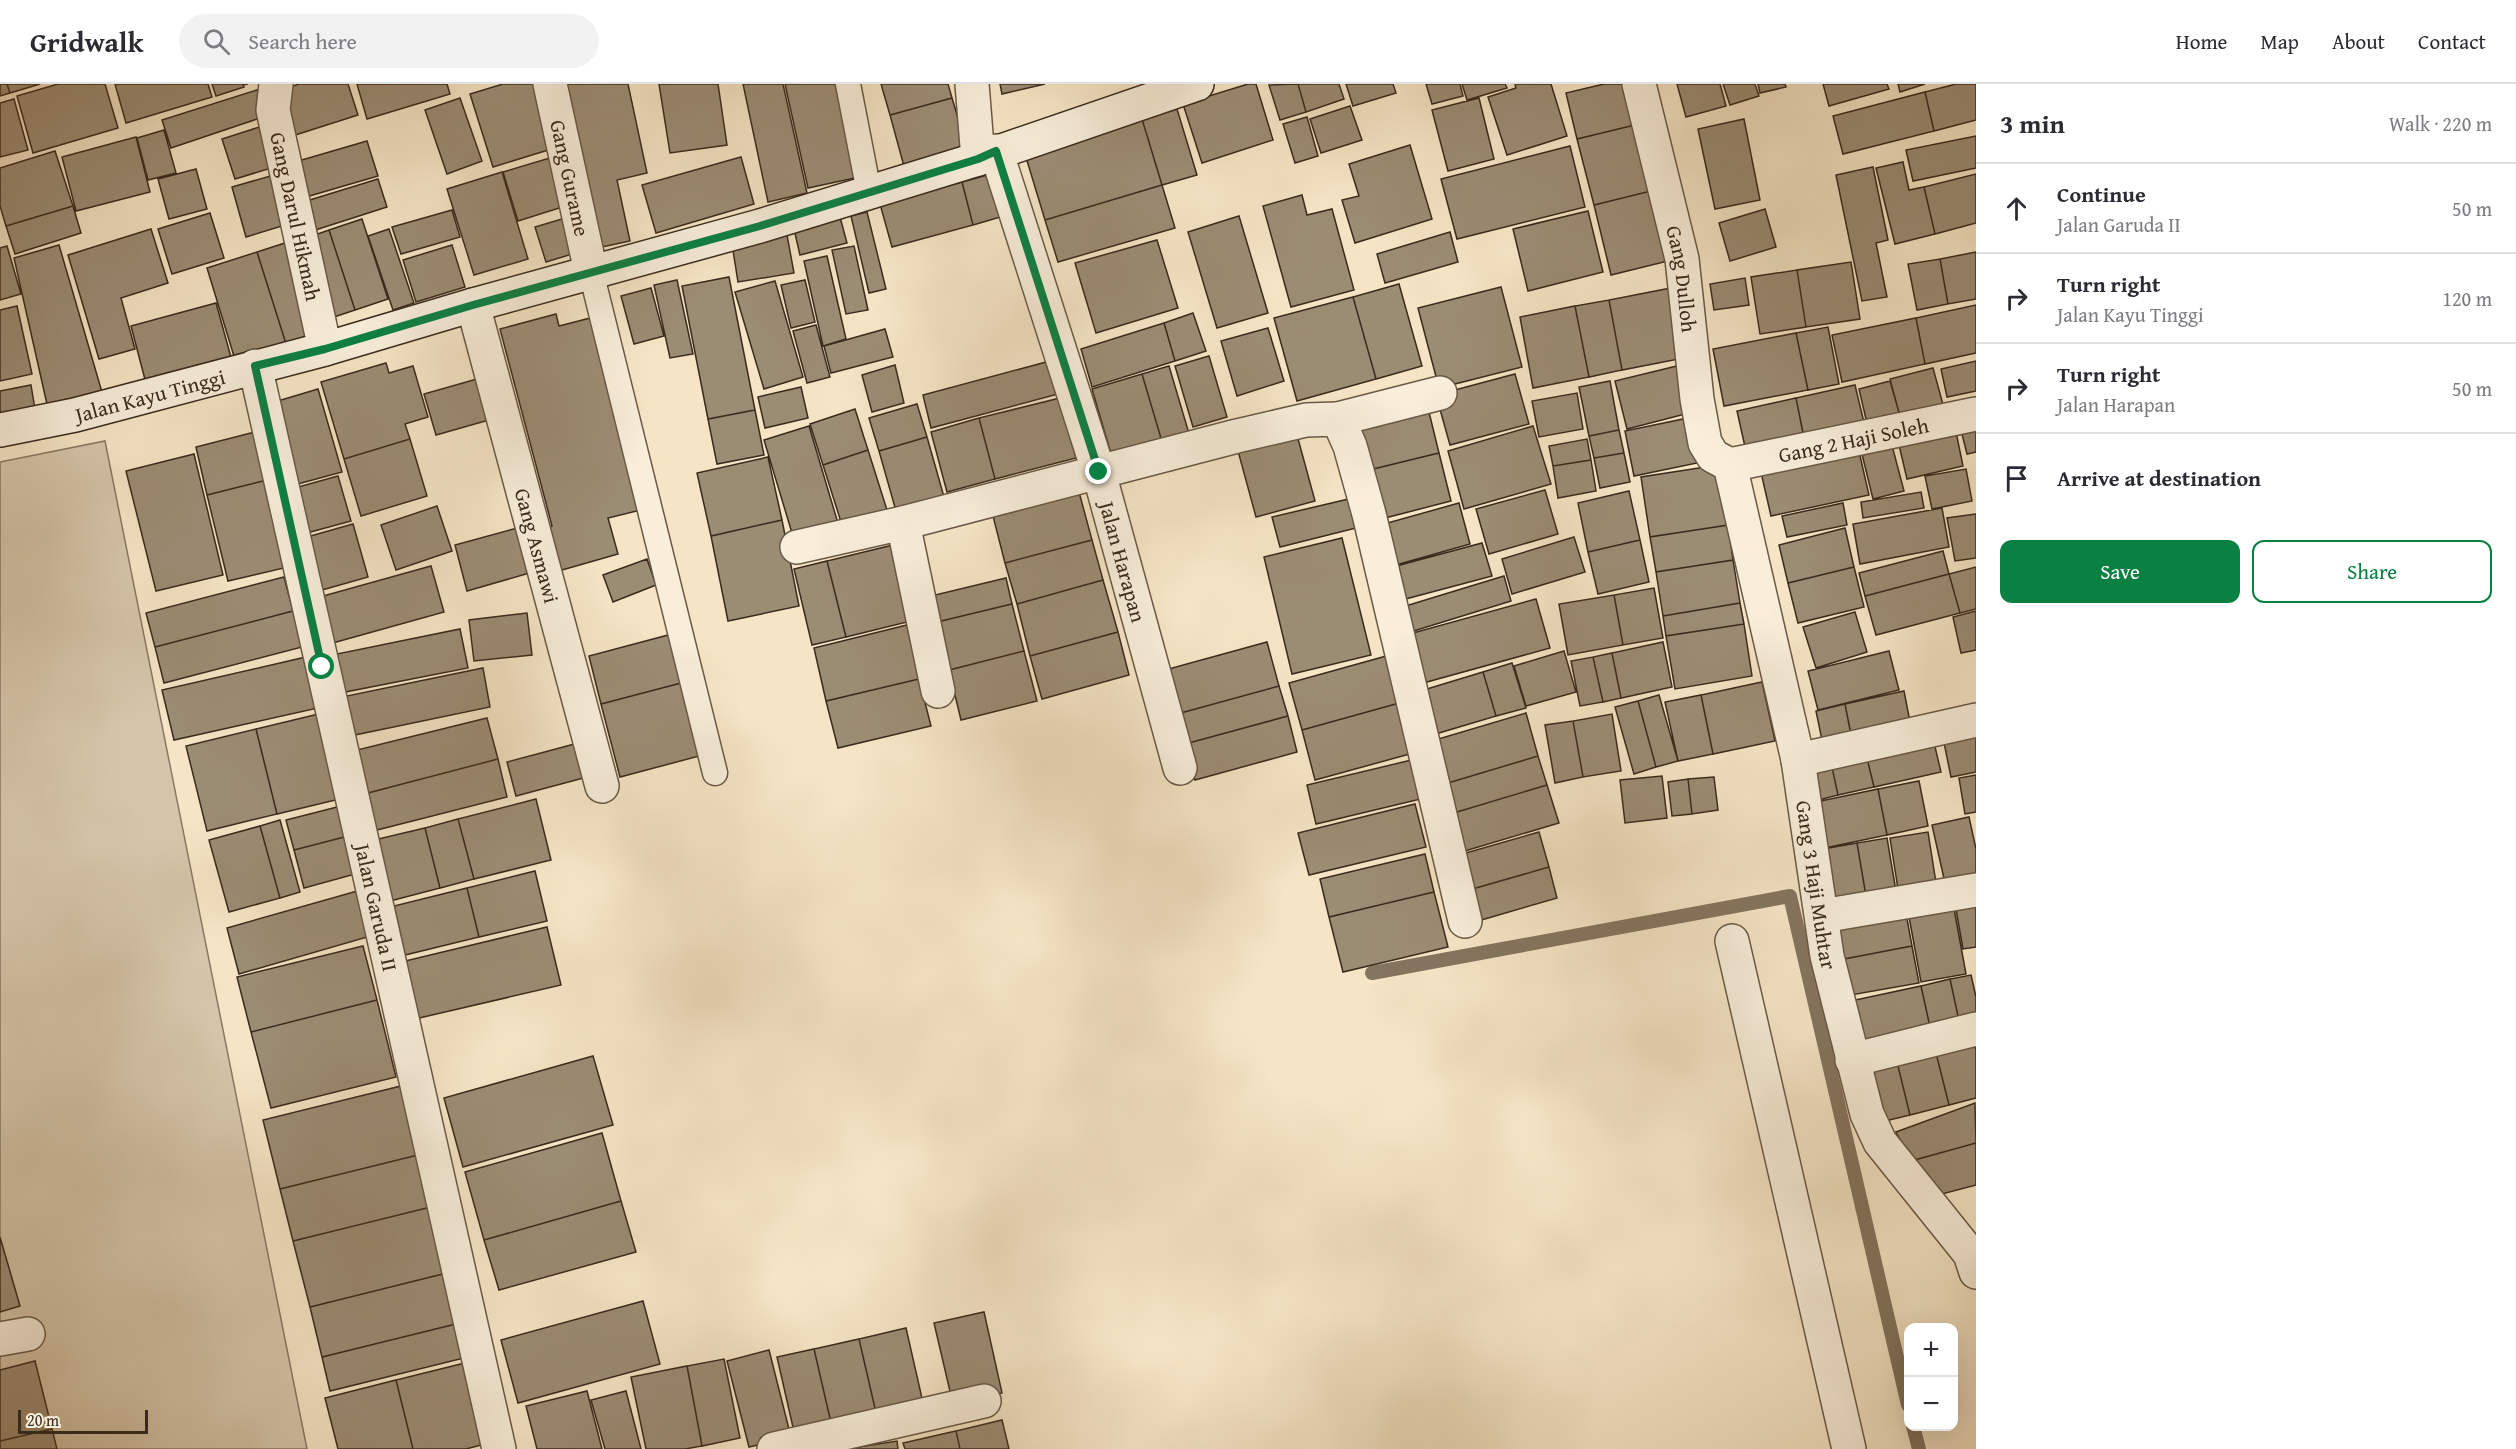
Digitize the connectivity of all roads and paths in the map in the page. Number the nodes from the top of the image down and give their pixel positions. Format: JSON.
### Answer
{"nodes":[{"id":1,"x":276,"y":84,"type":"edge"},
{"id":2,"x":550,"y":84,"type":"edge"},
{"id":3,"x":848,"y":84,"type":"edge"},
{"id":4,"x":972,"y":84,"type":"edge"},
{"id":5,"x":1197,"y":84,"type":"edge"},
{"id":6,"x":1639,"y":84,"type":"edge"},
{"id":7,"x":987,"y":155,"type":"junction"},
{"id":8,"x":869,"y":192,"type":"junction"},
{"id":9,"x":591,"y":272,"type":"junction"},
{"id":10,"x":473,"y":305,"type":"junction"},
{"id":11,"x":325,"y":349,"type":"junction"},
{"id":12,"x":255,"y":366,"type":"junction"},
{"id":13,"x":1440,"y":393,"type":"dead end"},
{"id":14,"x":1976,"y":414,"type":"edge"},
{"id":15,"x":1338,"y":419,"type":"junction"},
{"id":16,"x":0,"y":430,"type":"edge"},
{"id":17,"x":1730,"y":465,"type":"junction"},
{"id":18,"x":1099,"y":472,"type":"junction"},
{"id":19,"x":903,"y":522,"type":"junction"},
{"id":20,"x":797,"y":547,"type":"dead end"},
{"id":21,"x":938,"y":692,"type":"dead end"},
{"id":22,"x":1976,"y":720,"type":"edge"},
{"id":23,"x":1798,"y":760,"type":"junction"},
{"id":24,"x":1180,"y":768,"type":"dead end"},
{"id":25,"x":715,"y":773,"type":"dead end"},
{"id":26,"x":602,"y":786,"type":"dead end"},
{"id":27,"x":1976,"y":890,"type":"edge"},
{"id":28,"x":1822,"y":916,"type":"junction"},
{"id":29,"x":1465,"y":921,"type":"dead end"},
{"id":30,"x":1732,"y":941,"type":"dead end"},
{"id":31,"x":1976,"y":1029,"type":"edge"},
{"id":32,"x":1852,"y":1060,"type":"junction"},
{"id":33,"x":1974,"y":1260,"type":"edge"},
{"id":34,"x":984,"y":1401,"type":"dead end"},
{"id":35,"x":499,"y":1449,"type":"edge"},
{"id":36,"x":774,"y":1449,"type":"edge"},
{"id":37,"x":1849,"y":1449,"type":"edge"}],
"edges":[{"from":1,"to":11,"type":"street","name":"Gang Darul Hikmah"},
{"from":2,"to":9,"type":"street","name":"Gang Gurame"},
{"from":3,"to":8,"type":"lane"},
{"from":4,"to":7,"type":"street","name":"Jalan Harapan"},
{"from":5,"to":7,"type":"street","name":"Jalan Kayu Tinggi"},
{"from":6,"to":17,"type":"street","name":"Gang Dulloh"},
{"from":7,"to":8,"type":"street","name":"Jalan Kayu Tinggi"},
{"from":7,"to":18,"type":"street","name":"Jalan Harapan"},
{"from":8,"to":9,"type":"street","name":"Jalan Kayu Tinggi"},
{"from":9,"to":10,"type":"street","name":"Jalan Kayu Tinggi"},
{"from":9,"to":25,"type":"lane"},
{"from":10,"to":11,"type":"street","name":"Jalan Kayu Tinggi"},
{"from":10,"to":26,"type":"street","name":"Gang Asmawi"},
{"from":11,"to":12,"type":"street","name":"Jalan Kayu Tinggi"},
{"from":12,"to":16,"type":"street","name":"Jalan Kayu Tinggi"},
{"from":12,"to":35,"type":"street","name":"Jalan Garuda II"},
{"from":13,"to":15,"type":"street"},
{"from":14,"to":17,"type":"street","name":"Gang 2 Haji Soleh"},
{"from":15,"to":18,"type":"street"},
{"from":15,"to":29,"type":"street"},
{"from":17,"to":23,"type":"street","name":"Gang 3 Haji Muhtar"},
{"from":18,"to":19,"type":"street"},
{"from":18,"to":24,"type":"street","name":"Jalan Harapan"},
{"from":19,"to":20,"type":"street"},
{"from":19,"to":21,"type":"street"},
{"from":22,"to":23,"type":"street"},
{"from":23,"to":28,"type":"street","name":"Gang 3 Haji Muhtar"},
{"from":27,"to":28,"type":"street"},
{"from":28,"to":32,"type":"street","name":"Gang 3 Haji Muhtar"},
{"from":30,"to":37,"type":"street"},
{"from":31,"to":32,"type":"street"},
{"from":32,"to":33,"type":"street","name":"Gang 3 Haji Muhtar"},
{"from":34,"to":36,"type":"street"}]}
